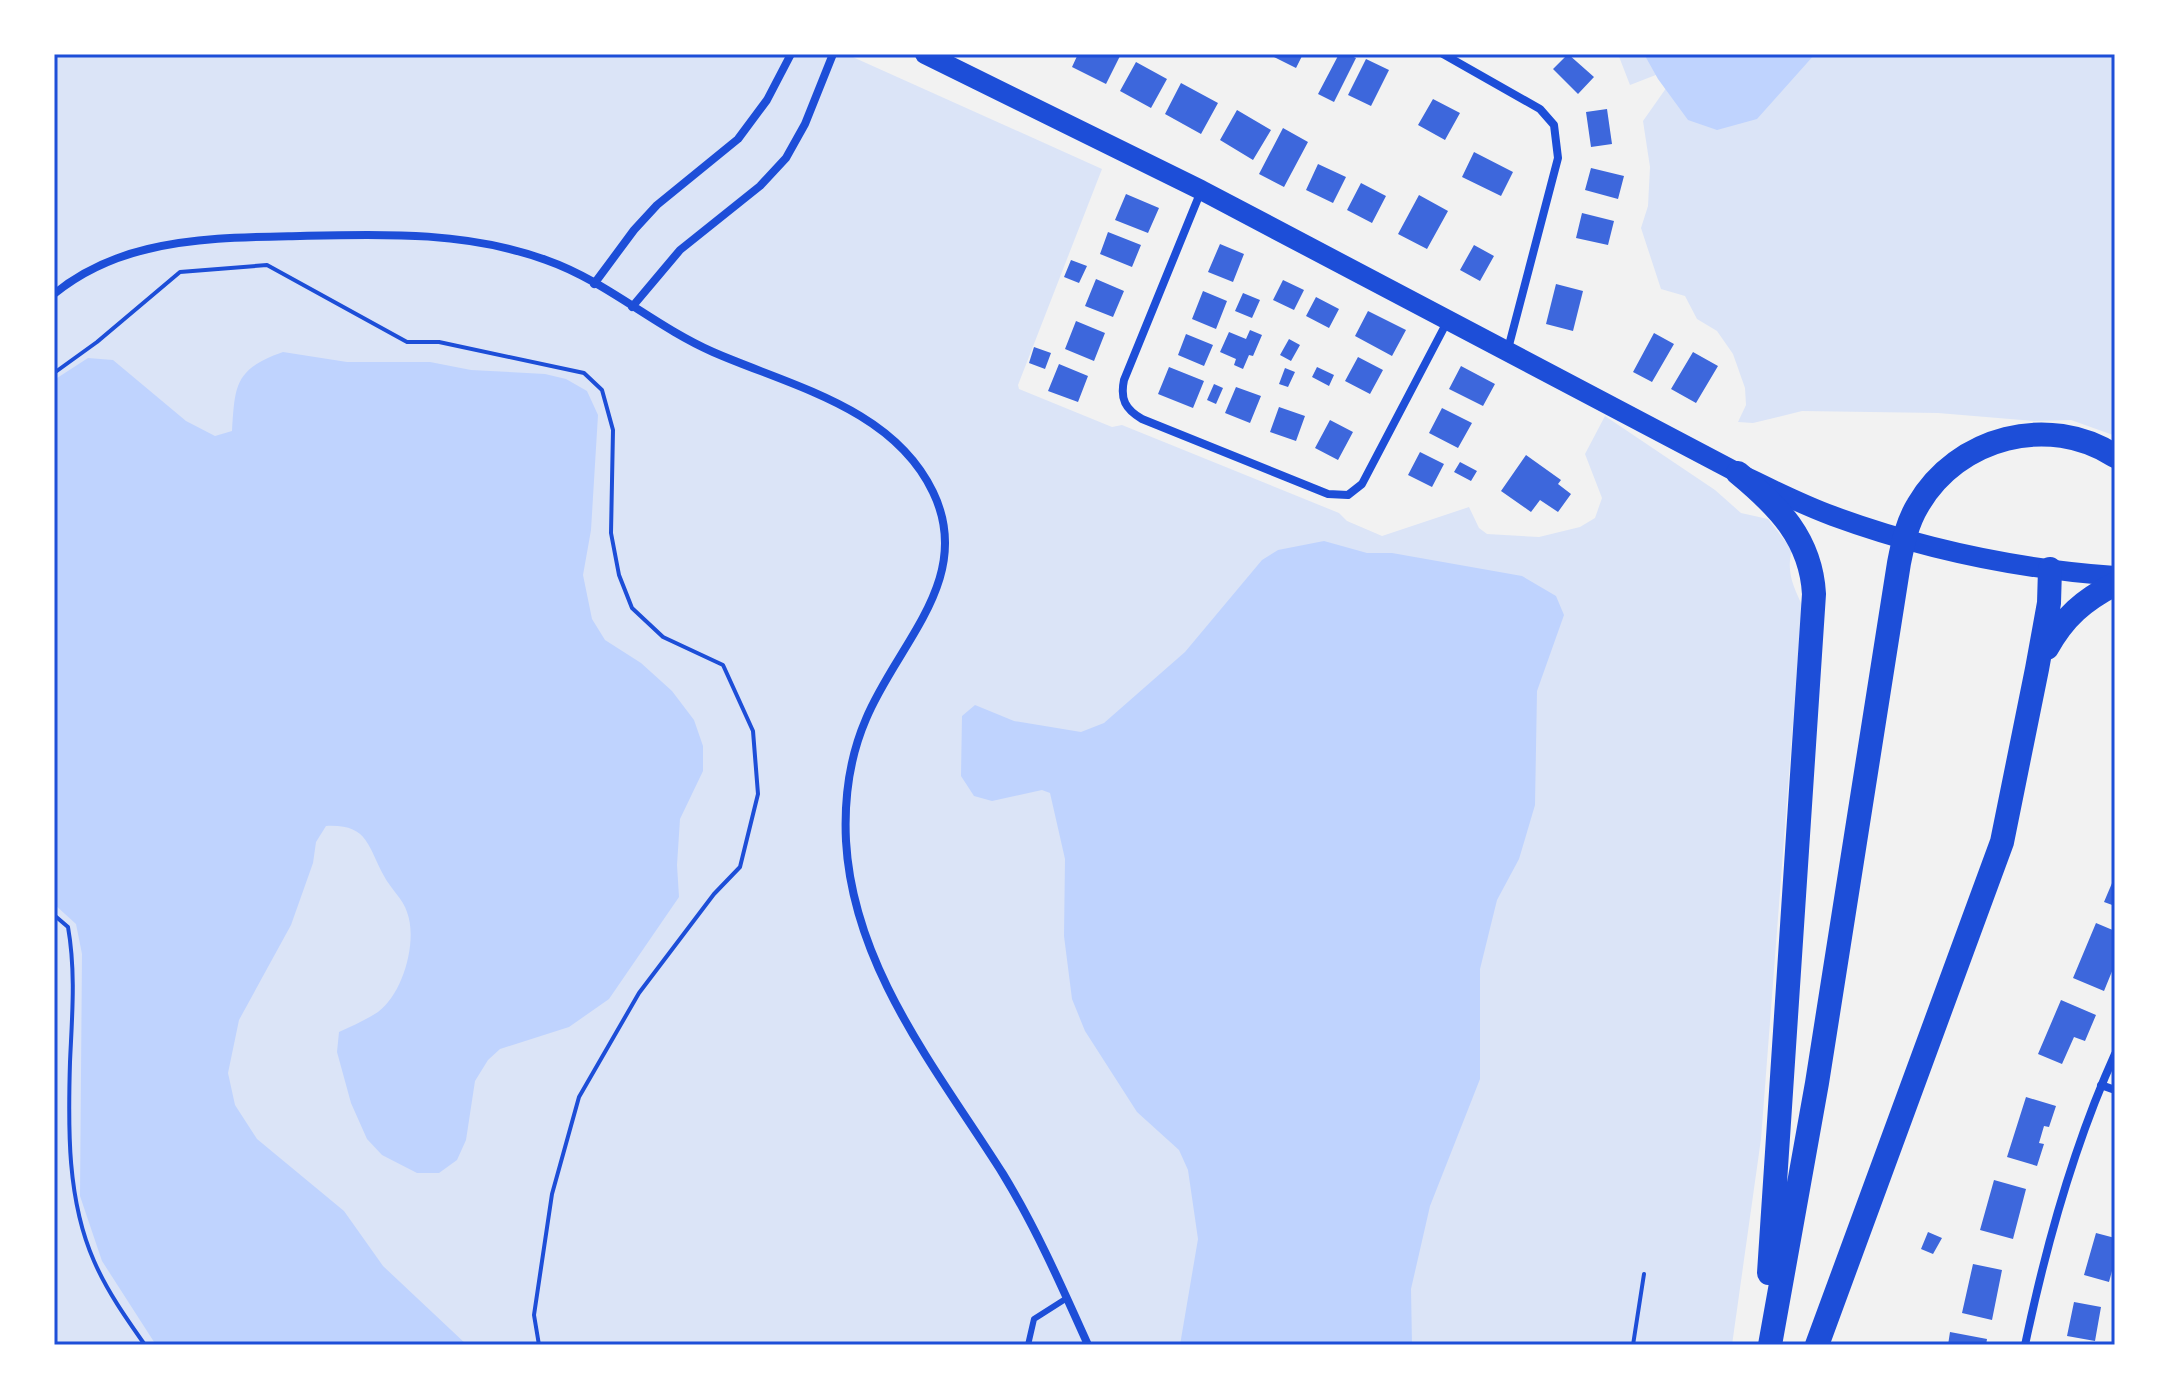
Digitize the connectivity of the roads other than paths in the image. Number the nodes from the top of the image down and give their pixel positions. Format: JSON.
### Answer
{"nodes":[{"id":1,"x":791,"y":54,"type":"edge"},
{"id":2,"x":833,"y":54,"type":"edge"},
{"id":3,"x":925,"y":54,"type":"edge"},
{"id":4,"x":1443,"y":54,"type":"edge"},
{"id":5,"x":1201,"y":190,"type":"junction"},
{"id":6,"x":594,"y":284,"type":"junction"},
{"id":7,"x":54,"y":294,"type":"edge"},
{"id":8,"x":632,"y":307,"type":"junction"},
{"id":9,"x":1448,"y":319,"type":"junction"},
{"id":10,"x":1507,"y":351,"type":"junction"},
{"id":11,"x":2115,"y":456,"type":"edge"},
{"id":12,"x":1738,"y":473,"type":"junction"},
{"id":13,"x":2050,"y":569,"type":"junction"},
{"id":14,"x":2115,"y":576,"type":"edge"},
{"id":15,"x":2115,"y":584,"type":"edge"},
{"id":16,"x":2037,"y":669,"type":"junction"},
{"id":17,"x":2115,"y":1054,"type":"edge"},
{"id":18,"x":2101,"y":1085,"type":"junction"},
{"id":19,"x":2115,"y":1090,"type":"edge"},
{"id":20,"x":1067,"y":1298,"type":"junction"},
{"id":21,"x":1028,"y":1345,"type":"edge"},
{"id":22,"x":1088,"y":1345,"type":"edge"},
{"id":23,"x":1757,"y":1345,"type":"edge"},
{"id":24,"x":1770,"y":1345,"type":"edge"},
{"id":25,"x":1817,"y":1345,"type":"edge"},
{"id":26,"x":2025,"y":1345,"type":"edge"}],
"edges":[{"from":1,"to":6,"type":"street"},
{"from":2,"to":8,"type":"street"},
{"from":3,"to":5,"type":"main road"},
{"from":4,"to":10,"type":"street"},
{"from":5,"to":9,"type":"main road"},
{"from":5,"to":9,"type":"street"},
{"from":6,"to":7,"type":"street"},
{"from":6,"to":8,"type":"street"},
{"from":8,"to":20,"type":"street"},
{"from":9,"to":10,"type":"main road"},
{"from":10,"to":12,"type":"main road"},
{"from":11,"to":24,"type":"highway"},
{"from":12,"to":13,"type":"main road"},
{"from":12,"to":23,"type":"highway"},
{"from":13,"to":14,"type":"main road"},
{"from":13,"to":16,"type":"highway"},
{"from":15,"to":16,"type":"highway"},
{"from":16,"to":25,"type":"highway"},
{"from":17,"to":18,"type":"street"},
{"from":18,"to":19,"type":"street"},
{"from":18,"to":26,"type":"street"},
{"from":20,"to":21,"type":"lane"},
{"from":20,"to":22,"type":"street"}]}
